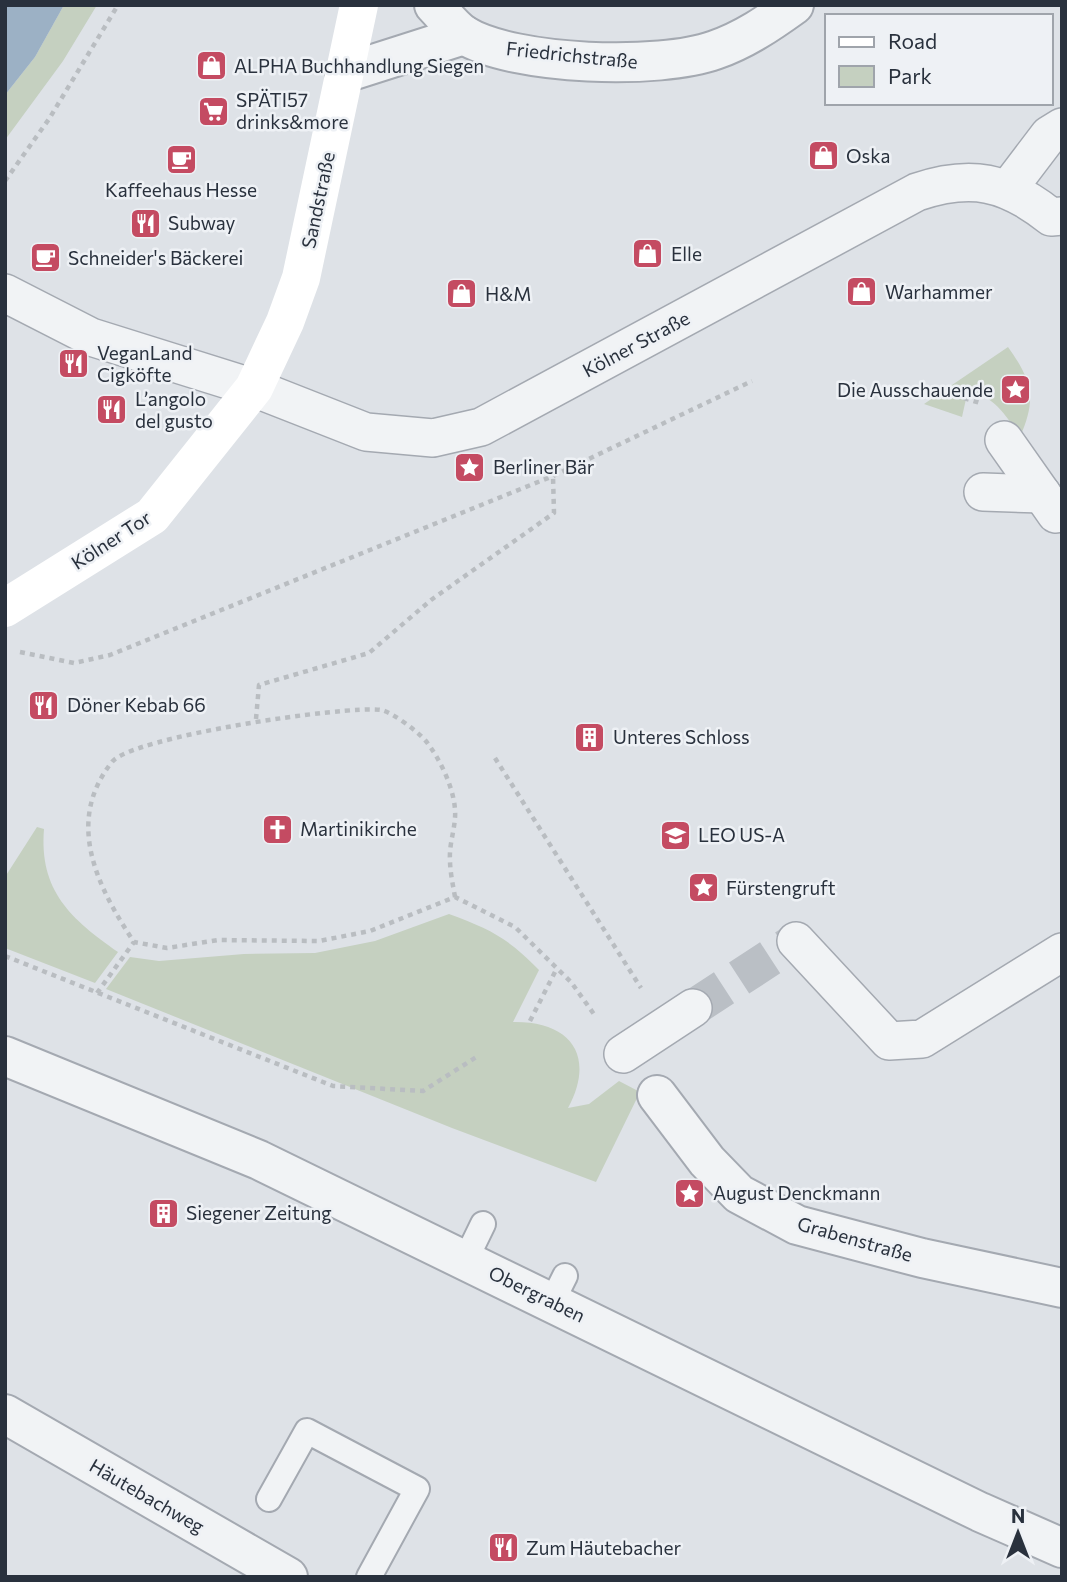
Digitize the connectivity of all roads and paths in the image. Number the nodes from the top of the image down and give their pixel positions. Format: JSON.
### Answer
{"nodes":[{"id":1,"x":118,"y":5,"type":"edge"},
{"id":2,"x":359,"y":5,"type":"edge"},
{"id":3,"x":434,"y":5,"type":"edge"},
{"id":4,"x":794,"y":5,"type":"edge"},
{"id":5,"x":464,"y":35,"type":"junction"},
{"id":6,"x":345,"y":73,"type":"junction"},
{"id":7,"x":1062,"y":127,"type":"edge"},
{"id":8,"x":5,"y":181,"type":"edge"},
{"id":9,"x":1008,"y":189,"type":"junction"},
{"id":10,"x":1062,"y":216,"type":"edge"},
{"id":11,"x":5,"y":293,"type":"edge"},
{"id":12,"x":752,"y":381,"type":"dead end"},
{"id":13,"x":254,"y":388,"type":"junction"},
{"id":14,"x":1004,"y":440,"type":"dead end"},
{"id":15,"x":553,"y":476,"type":"junction"},
{"id":16,"x":983,"y":492,"type":"dead end"},
{"id":17,"x":1055,"y":509,"type":"edge"},
{"id":18,"x":5,"y":608,"type":"edge"},
{"id":19,"x":17,"y":651,"type":"dead end"},
{"id":20,"x":256,"y":719,"type":"junction"},
{"id":21,"x":495,"y":758,"type":"dead end"},
{"id":22,"x":455,"y":897,"type":"junction"},
{"id":23,"x":134,"y":942,"type":"junction"},
{"id":24,"x":796,"y":942,"type":"dead end"},
{"id":25,"x":1062,"y":952,"type":"edge"},
{"id":26,"x":5,"y":956,"type":"edge"},
{"id":27,"x":557,"y":968,"type":"junction"},
{"id":28,"x":97,"y":993,"type":"junction"},
{"id":29,"x":648,"y":999,"type":"dead end"},
{"id":30,"x":693,"y":1008,"type":"tunnel mouth"},
{"id":31,"x":530,"y":1021,"type":"dead end"},
{"id":32,"x":623,"y":1054,"type":"joint"},
{"id":33,"x":478,"y":1056,"type":"dead end"},
{"id":34,"x":9,"y":1067,"type":"edge"},
{"id":35,"x":657,"y":1095,"type":"dead end"},
{"id":36,"x":483,"y":1224,"type":"dead end"},
{"id":37,"x":466,"y":1259,"type":"junction"},
{"id":38,"x":1062,"y":1288,"type":"edge"},
{"id":39,"x":5,"y":1414,"type":"edge"},
{"id":40,"x":269,"y":1499,"type":"dead end"},
{"id":41,"x":1062,"y":1548,"type":"edge"},
{"id":42,"x":288,"y":1577,"type":"edge"},
{"id":43,"x":369,"y":1577,"type":"edge"}],
"edges":[{"from":1,"to":8,"type":"path"},
{"from":2,"to":6,"type":"main road","name":"Sandstraße"},
{"from":3,"to":5,"type":"street","name":"Friedrichstraße"},
{"from":4,"to":5,"type":"street","name":"Friedrichstraße"},
{"from":5,"to":6,"type":"street"},
{"from":6,"to":13,"type":"main road","name":"Sandstraße"},
{"from":7,"to":9,"type":"street"},
{"from":9,"to":10,"type":"street","name":"Kölner Straße"},
{"from":9,"to":13,"type":"street","name":"Kölner Straße"},
{"from":11,"to":13,"type":"street","name":"Kölner Straße"},
{"from":12,"to":15,"type":"path"},
{"from":13,"to":18,"type":"main road","name":"Kölner Tor"},
{"from":14,"to":17,"type":"street"},
{"from":15,"to":19,"type":"path"},
{"from":15,"to":20,"type":"path"},
{"from":16,"to":17,"type":"street"},
{"from":20,"to":22,"type":"path"},
{"from":20,"to":23,"type":"path"},
{"from":21,"to":29,"type":"path"},
{"from":22,"to":23,"type":"path"},
{"from":22,"to":27,"type":"path"},
{"from":23,"to":28,"type":"path"},
{"from":24,"to":25,"type":"street"},
{"from":26,"to":28,"type":"path"},
{"from":27,"to":31,"type":"path"},
{"from":27,"to":32,"type":"path"},
{"from":28,"to":33,"type":"path"},
{"from":30,"to":32,"type":"street"},
{"from":34,"to":37,"type":"street","name":"Obergraben"},
{"from":35,"to":38,"type":"street","name":"Grabenstraße"},
{"from":36,"to":37,"type":"lane"},
{"from":37,"to":41,"type":"street","name":"Obergraben"},
{"from":39,"to":42,"type":"street","name":"Häutebachweg"},
{"from":40,"to":43,"type":"lane"}]}
